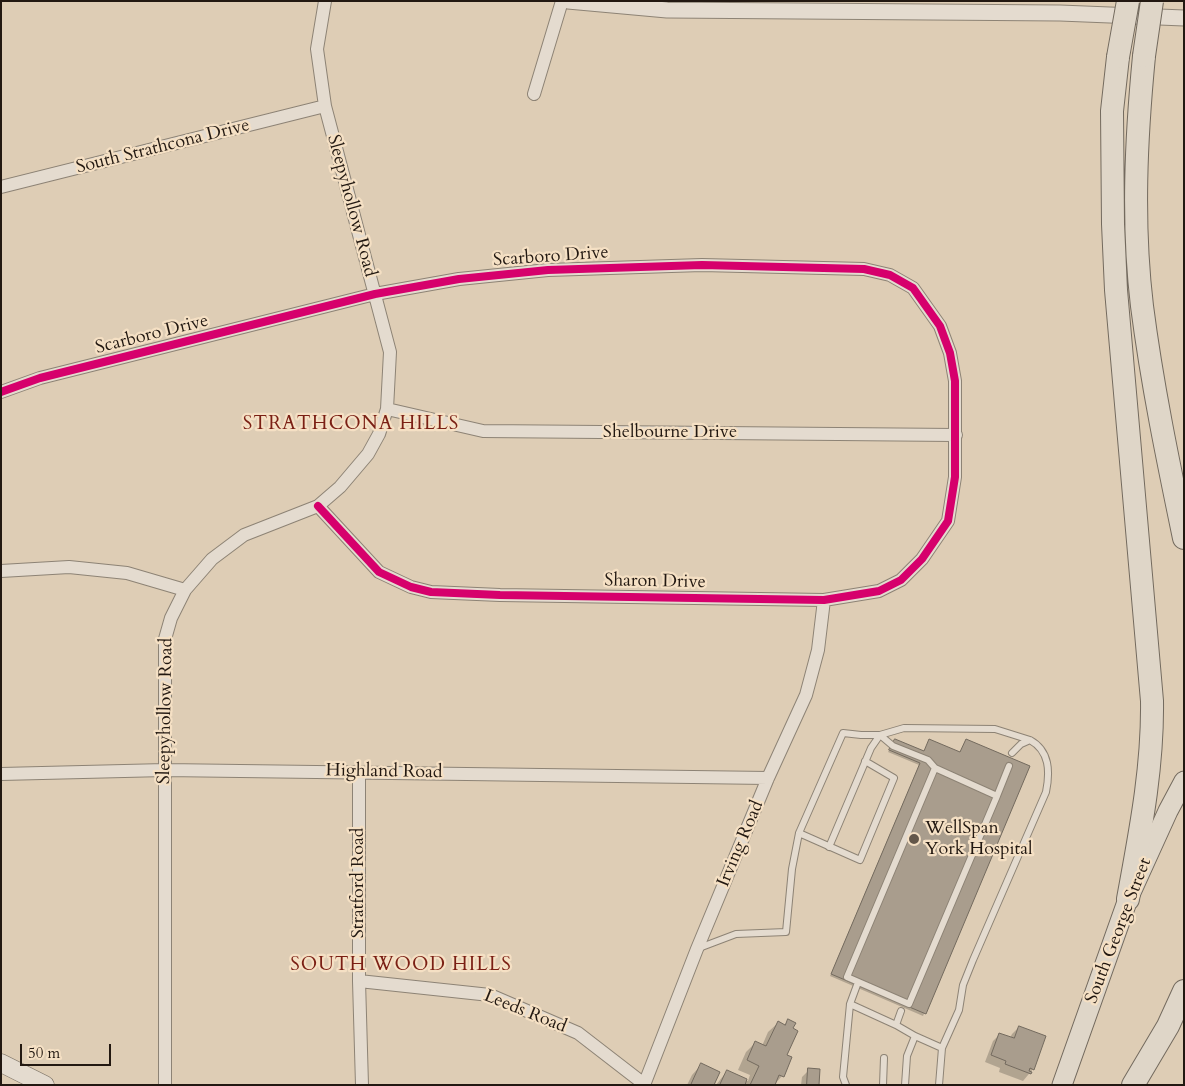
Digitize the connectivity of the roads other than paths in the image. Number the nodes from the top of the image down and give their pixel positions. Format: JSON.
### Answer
{"nodes":[{"id":1,"x":325,"y":1,"type":"edge"},
{"id":2,"x":562,"y":1,"type":"edge"},
{"id":3,"x":568,"y":1,"type":"edge"},
{"id":4,"x":1128,"y":1,"type":"edge"},
{"id":5,"x":1152,"y":1,"type":"edge"},
{"id":6,"x":1184,"y":18,"type":"edge"},
{"id":7,"x":534,"y":94,"type":"dead end"},
{"id":8,"x":324,"y":106,"type":"junction"},
{"id":9,"x":1,"y":187,"type":"edge"},
{"id":10,"x":375,"y":294,"type":"junction"},
{"id":11,"x":1,"y":392,"type":"edge"},
{"id":12,"x":387,"y":409,"type":"junction"},
{"id":13,"x":956,"y":435,"type":"junction"},
{"id":14,"x":956,"y":477,"type":"joint"},
{"id":15,"x":318,"y":506,"type":"junction"},
{"id":16,"x":1184,"y":538,"type":"edge"},
{"id":17,"x":1,"y":572,"type":"edge"},
{"id":18,"x":185,"y":590,"type":"junction"},
{"id":19,"x":824,"y":600,"type":"junction"},
{"id":20,"x":880,"y":734,"type":"junction"},
{"id":21,"x":1030,"y":740,"type":"junction"},
{"id":22,"x":1012,"y":753,"type":"dead end"},
{"id":23,"x":865,"y":761,"type":"junction"},
{"id":24,"x":1009,"y":766,"type":"dead end"},
{"id":25,"x":935,"y":768,"type":"junction"},
{"id":26,"x":165,"y":770,"type":"junction"},
{"id":27,"x":359,"y":772,"type":"junction"},
{"id":28,"x":1,"y":774,"type":"edge"},
{"id":29,"x":768,"y":778,"type":"junction"},
{"id":30,"x":1184,"y":781,"type":"edge"},
{"id":31,"x":997,"y":796,"type":"junction"},
{"id":32,"x":799,"y":833,"type":"junction"},
{"id":33,"x":829,"y":846,"type":"junction"},
{"id":34,"x":1128,"y":899,"type":"junction"},
{"id":35,"x":697,"y":949,"type":"junction"},
{"id":36,"x":359,"y":981,"type":"junction"},
{"id":37,"x":857,"y":985,"type":"dead end"},
{"id":38,"x":1184,"y":991,"type":"edge"},
{"id":39,"x":850,"y":1004,"type":"junction"},
{"id":40,"x":902,"y":1011,"type":"dead end"},
{"id":41,"x":896,"y":1025,"type":"junction"},
{"id":42,"x":915,"y":1036,"type":"junction"},
{"id":43,"x":942,"y":1048,"type":"junction"},
{"id":44,"x":884,"y":1058,"type":"dead end"},
{"id":45,"x":1,"y":1063,"type":"edge"},
{"id":46,"x":644,"y":1084,"type":"edge"},
{"id":47,"x":44,"y":1085,"type":"edge"},
{"id":48,"x":166,"y":1085,"type":"edge"},
{"id":49,"x":362,"y":1085,"type":"edge"},
{"id":50,"x":846,"y":1085,"type":"edge"},
{"id":51,"x":882,"y":1085,"type":"edge"},
{"id":52,"x":905,"y":1085,"type":"edge"},
{"id":53,"x":939,"y":1085,"type":"edge"},
{"id":54,"x":1062,"y":1085,"type":"edge"},
{"id":55,"x":1133,"y":1085,"type":"edge"}],
"edges":[{"from":1,"to":8,"type":"street","name":"Sleepyhollow Road"},
{"from":2,"to":7,"type":"street"},
{"from":3,"to":6,"type":"street"},
{"from":4,"to":34,"type":"highway","bridge":true},
{"from":5,"to":16,"type":"highway","bridge":true},
{"from":8,"to":9,"type":"street","name":"South Strathcona Drive"},
{"from":8,"to":10,"type":"street","name":"Sleepyhollow Road"},
{"from":10,"to":11,"type":"street","name":"Scarboro Drive"},
{"from":10,"to":12,"type":"street","name":"Sleepyhollow Road"},
{"from":10,"to":13,"type":"street","name":"Scarboro Drive"},
{"from":12,"to":13,"type":"street","name":"Shelbourne Drive"},
{"from":12,"to":15,"type":"street","name":"Sleepyhollow Road"},
{"from":13,"to":14,"type":"street","name":"Scarboro Drive"},
{"from":14,"to":19,"type":"street","name":"Sharon Drive"},
{"from":15,"to":18,"type":"street","name":"Sleepyhollow Road"},
{"from":15,"to":19,"type":"street","name":"Sharon Drive"},
{"from":17,"to":18,"type":"street"},
{"from":18,"to":26,"type":"street","name":"Sleepyhollow Road"},
{"from":19,"to":29,"type":"street","name":"Irving Road"},
{"from":20,"to":21,"type":"lane"},
{"from":20,"to":23,"type":"lane"},
{"from":20,"to":25,"type":"lane"},
{"from":20,"to":32,"type":"lane"},
{"from":21,"to":22,"type":"lane"},
{"from":21,"to":43,"type":"lane"},
{"from":23,"to":33,"type":"lane"},
{"from":23,"to":33,"type":"lane"},
{"from":24,"to":31,"type":"lane"},
{"from":25,"to":31,"type":"lane"},
{"from":25,"to":31,"type":"lane"},
{"from":26,"to":27,"type":"street","name":"Highland Road"},
{"from":26,"to":28,"type":"street","name":"Highland Road"},
{"from":26,"to":48,"type":"street","name":"Sleepyhollow Road"},
{"from":27,"to":29,"type":"street","name":"Highland Road"},
{"from":27,"to":36,"type":"street","name":"Stratford Road"},
{"from":29,"to":35,"type":"street","name":"Irving Road"},
{"from":30,"to":34,"type":"main road","name":"South George Street"},
{"from":32,"to":33,"type":"lane"},
{"from":32,"to":35,"type":"lane"},
{"from":34,"to":54,"type":"main road","name":"South George Street"},
{"from":35,"to":46,"type":"street","name":"Irving Road"},
{"from":36,"to":46,"type":"street","name":"Leeds Road"},
{"from":36,"to":49,"type":"street","name":"Stratford Road"},
{"from":37,"to":39,"type":"lane"},
{"from":38,"to":55,"type":"highway"},
{"from":39,"to":41,"type":"lane"},
{"from":39,"to":50,"type":"lane"},
{"from":40,"to":41,"type":"lane"},
{"from":41,"to":42,"type":"lane"},
{"from":42,"to":43,"type":"lane"},
{"from":42,"to":52,"type":"lane"},
{"from":43,"to":53,"type":"lane"},
{"from":44,"to":51,"type":"lane"},
{"from":45,"to":47,"type":"main road"}]}
